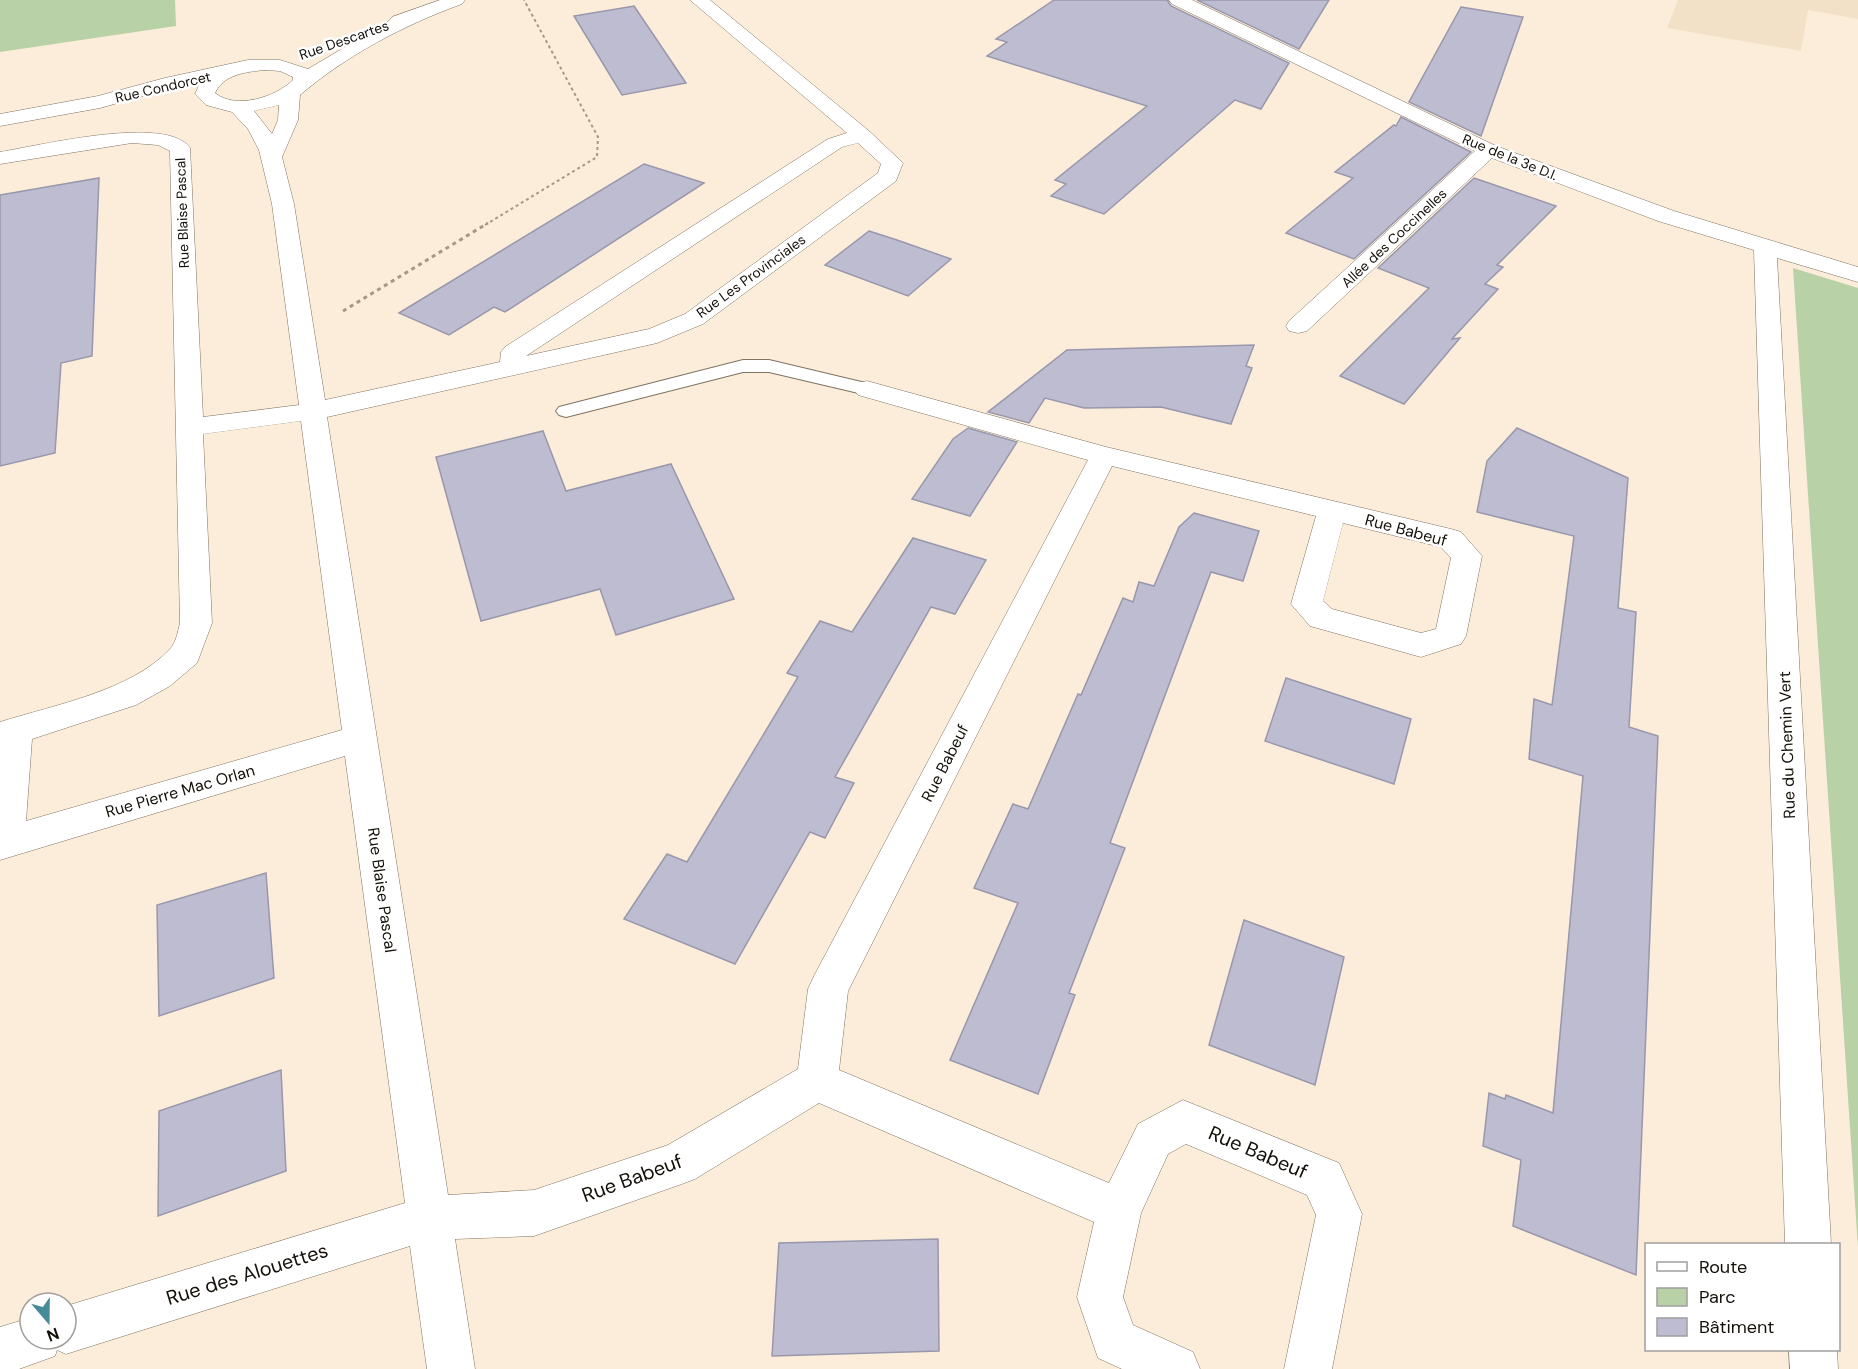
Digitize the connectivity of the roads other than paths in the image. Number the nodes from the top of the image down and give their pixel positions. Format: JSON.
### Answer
{"nodes":[{"id":1,"x":396,"y":0,"type":"edge"},
{"id":2,"x":456,"y":0,"type":"edge"},
{"id":3,"x":699,"y":0,"type":"edge"},
{"id":4,"x":1178,"y":0,"type":"edge"},
{"id":5,"x":417,"y":15,"type":"junction"},
{"id":6,"x":318,"y":49,"type":"dead end"},
{"id":7,"x":299,"y":55,"type":"dead end"},
{"id":8,"x":271,"y":64,"type":"junction"},
{"id":9,"x":225,"y":73,"type":"junction"},
{"id":10,"x":297,"y":87,"type":"junction"},
{"id":11,"x":194,"y":100,"type":"junction"},
{"id":12,"x":100,"y":102,"type":"junction"},
{"id":13,"x":237,"y":106,"type":"junction"},
{"id":14,"x":0,"y":120,"type":"edge"},
{"id":15,"x":862,"y":135,"type":"junction"},
{"id":16,"x":1489,"y":150,"type":"junction"},
{"id":17,"x":273,"y":155,"type":"junction"},
{"id":18,"x":0,"y":158,"type":"edge"},
{"id":19,"x":1765,"y":245,"type":"junction"},
{"id":20,"x":1858,"y":275,"type":"edge"},
{"id":21,"x":1298,"y":326,"type":"dead end"},
{"id":22,"x":512,"y":367,"type":"junction"},
{"id":23,"x":867,"y":388,"type":"joint"},
{"id":24,"x":314,"y":411,"type":"junction"},
{"id":25,"x":566,"y":411,"type":"dead end"},
{"id":26,"x":190,"y":427,"type":"junction"},
{"id":27,"x":1104,"y":455,"type":"junction"},
{"id":28,"x":1332,"y":510,"type":"junction"},
{"id":29,"x":7,"y":734,"type":"edge"},
{"id":30,"x":360,"y":738,"type":"junction"},
{"id":31,"x":3,"y":843,"type":"edge"},
{"id":32,"x":817,"y":1081,"type":"junction"},
{"id":33,"x":1119,"y":1210,"type":"junction"},
{"id":34,"x":428,"y":1218,"type":"junction"},
{"id":35,"x":1808,"y":1243,"type":"edge"},
{"id":36,"x":78,"y":1326,"type":"edge"},
{"id":37,"x":18,"y":1345,"type":"edge"},
{"id":38,"x":0,"y":1351,"type":"edge"},
{"id":39,"x":1813,"y":1351,"type":"edge"},
{"id":40,"x":451,"y":1369,"type":"edge"},
{"id":41,"x":1176,"y":1369,"type":"edge"},
{"id":42,"x":1308,"y":1369,"type":"edge"},
{"id":43,"x":1814,"y":1369,"type":"edge"}],
"edges":[{"from":1,"to":5,"type":"street"},
{"from":2,"to":5,"type":"street","name":"Rue Descartes"},
{"from":3,"to":15,"type":"street","name":"Rue Les Provinciales"},
{"from":4,"to":16,"type":"street","name":"Rue de la 3e D.I."},
{"from":5,"to":6,"type":"street","name":"Rue Descartes"},
{"from":5,"to":10,"type":"street","name":"Rue Descartes"},
{"from":7,"to":8,"type":"street","name":"Rue Descartes"},
{"from":8,"to":9,"type":"street","name":"Rue Condorcet"},
{"from":8,"to":10,"type":"street"},
{"from":9,"to":11,"type":"street"},
{"from":9,"to":12,"type":"street","name":"Rue Condorcet"},
{"from":10,"to":13,"type":"street","name":"Rue Descartes"},
{"from":10,"to":17,"type":"street"},
{"from":11,"to":12,"type":"street","name":"Rue Condorcet"},
{"from":11,"to":13,"type":"street","name":"Rue Condorcet"},
{"from":12,"to":14,"type":"street","name":"Rue Condorcet"},
{"from":13,"to":17,"type":"street","name":"Rue Blaise Pascal"},
{"from":15,"to":22,"type":"street"},
{"from":15,"to":22,"type":"street","name":"Rue Les Provinciales"},
{"from":16,"to":19,"type":"street","name":"Rue de la 3e D.I."},
{"from":16,"to":21,"type":"street","name":"Allée des Coccinelles"},
{"from":17,"to":24,"type":"street","name":"Rue Blaise Pascal"},
{"from":18,"to":26,"type":"street","name":"Rue Blaise Pascal"},
{"from":19,"to":20,"type":"street","name":"Rue de la 3e D.I."},
{"from":19,"to":35,"type":"street","name":"Rue du Chemin Vert"},
{"from":22,"to":24,"type":"street","name":"Rue Les Provinciales"},
{"from":23,"to":25,"type":"lane"},
{"from":23,"to":27,"type":"street","name":"Rue Babeuf"},
{"from":24,"to":26,"type":"street"},
{"from":24,"to":30,"type":"street","name":"Rue Blaise Pascal"},
{"from":26,"to":29,"type":"street","name":"Rue Blaise Pascal"},
{"from":27,"to":28,"type":"street","name":"Rue Babeuf"},
{"from":27,"to":32,"type":"street","name":"Rue Babeuf"},
{"from":28,"to":28,"type":"street","name":"Rue Babeuf"},
{"from":29,"to":31,"type":"street"},
{"from":30,"to":31,"type":"street","name":"Rue Pierre Mac Orlan"},
{"from":30,"to":34,"type":"street","name":"Rue Blaise Pascal"},
{"from":32,"to":33,"type":"street"},
{"from":32,"to":34,"type":"street","name":"Rue Babeuf"},
{"from":33,"to":41,"type":"street","name":"Rue Babeuf"},
{"from":33,"to":42,"type":"street","name":"Rue Babeuf"},
{"from":34,"to":36,"type":"street","name":"Rue des Alouettes"},
{"from":34,"to":40,"type":"street","name":"Rue Blaise Pascal"},
{"from":37,"to":38,"type":"street"},
{"from":39,"to":43,"type":"street"}]}
